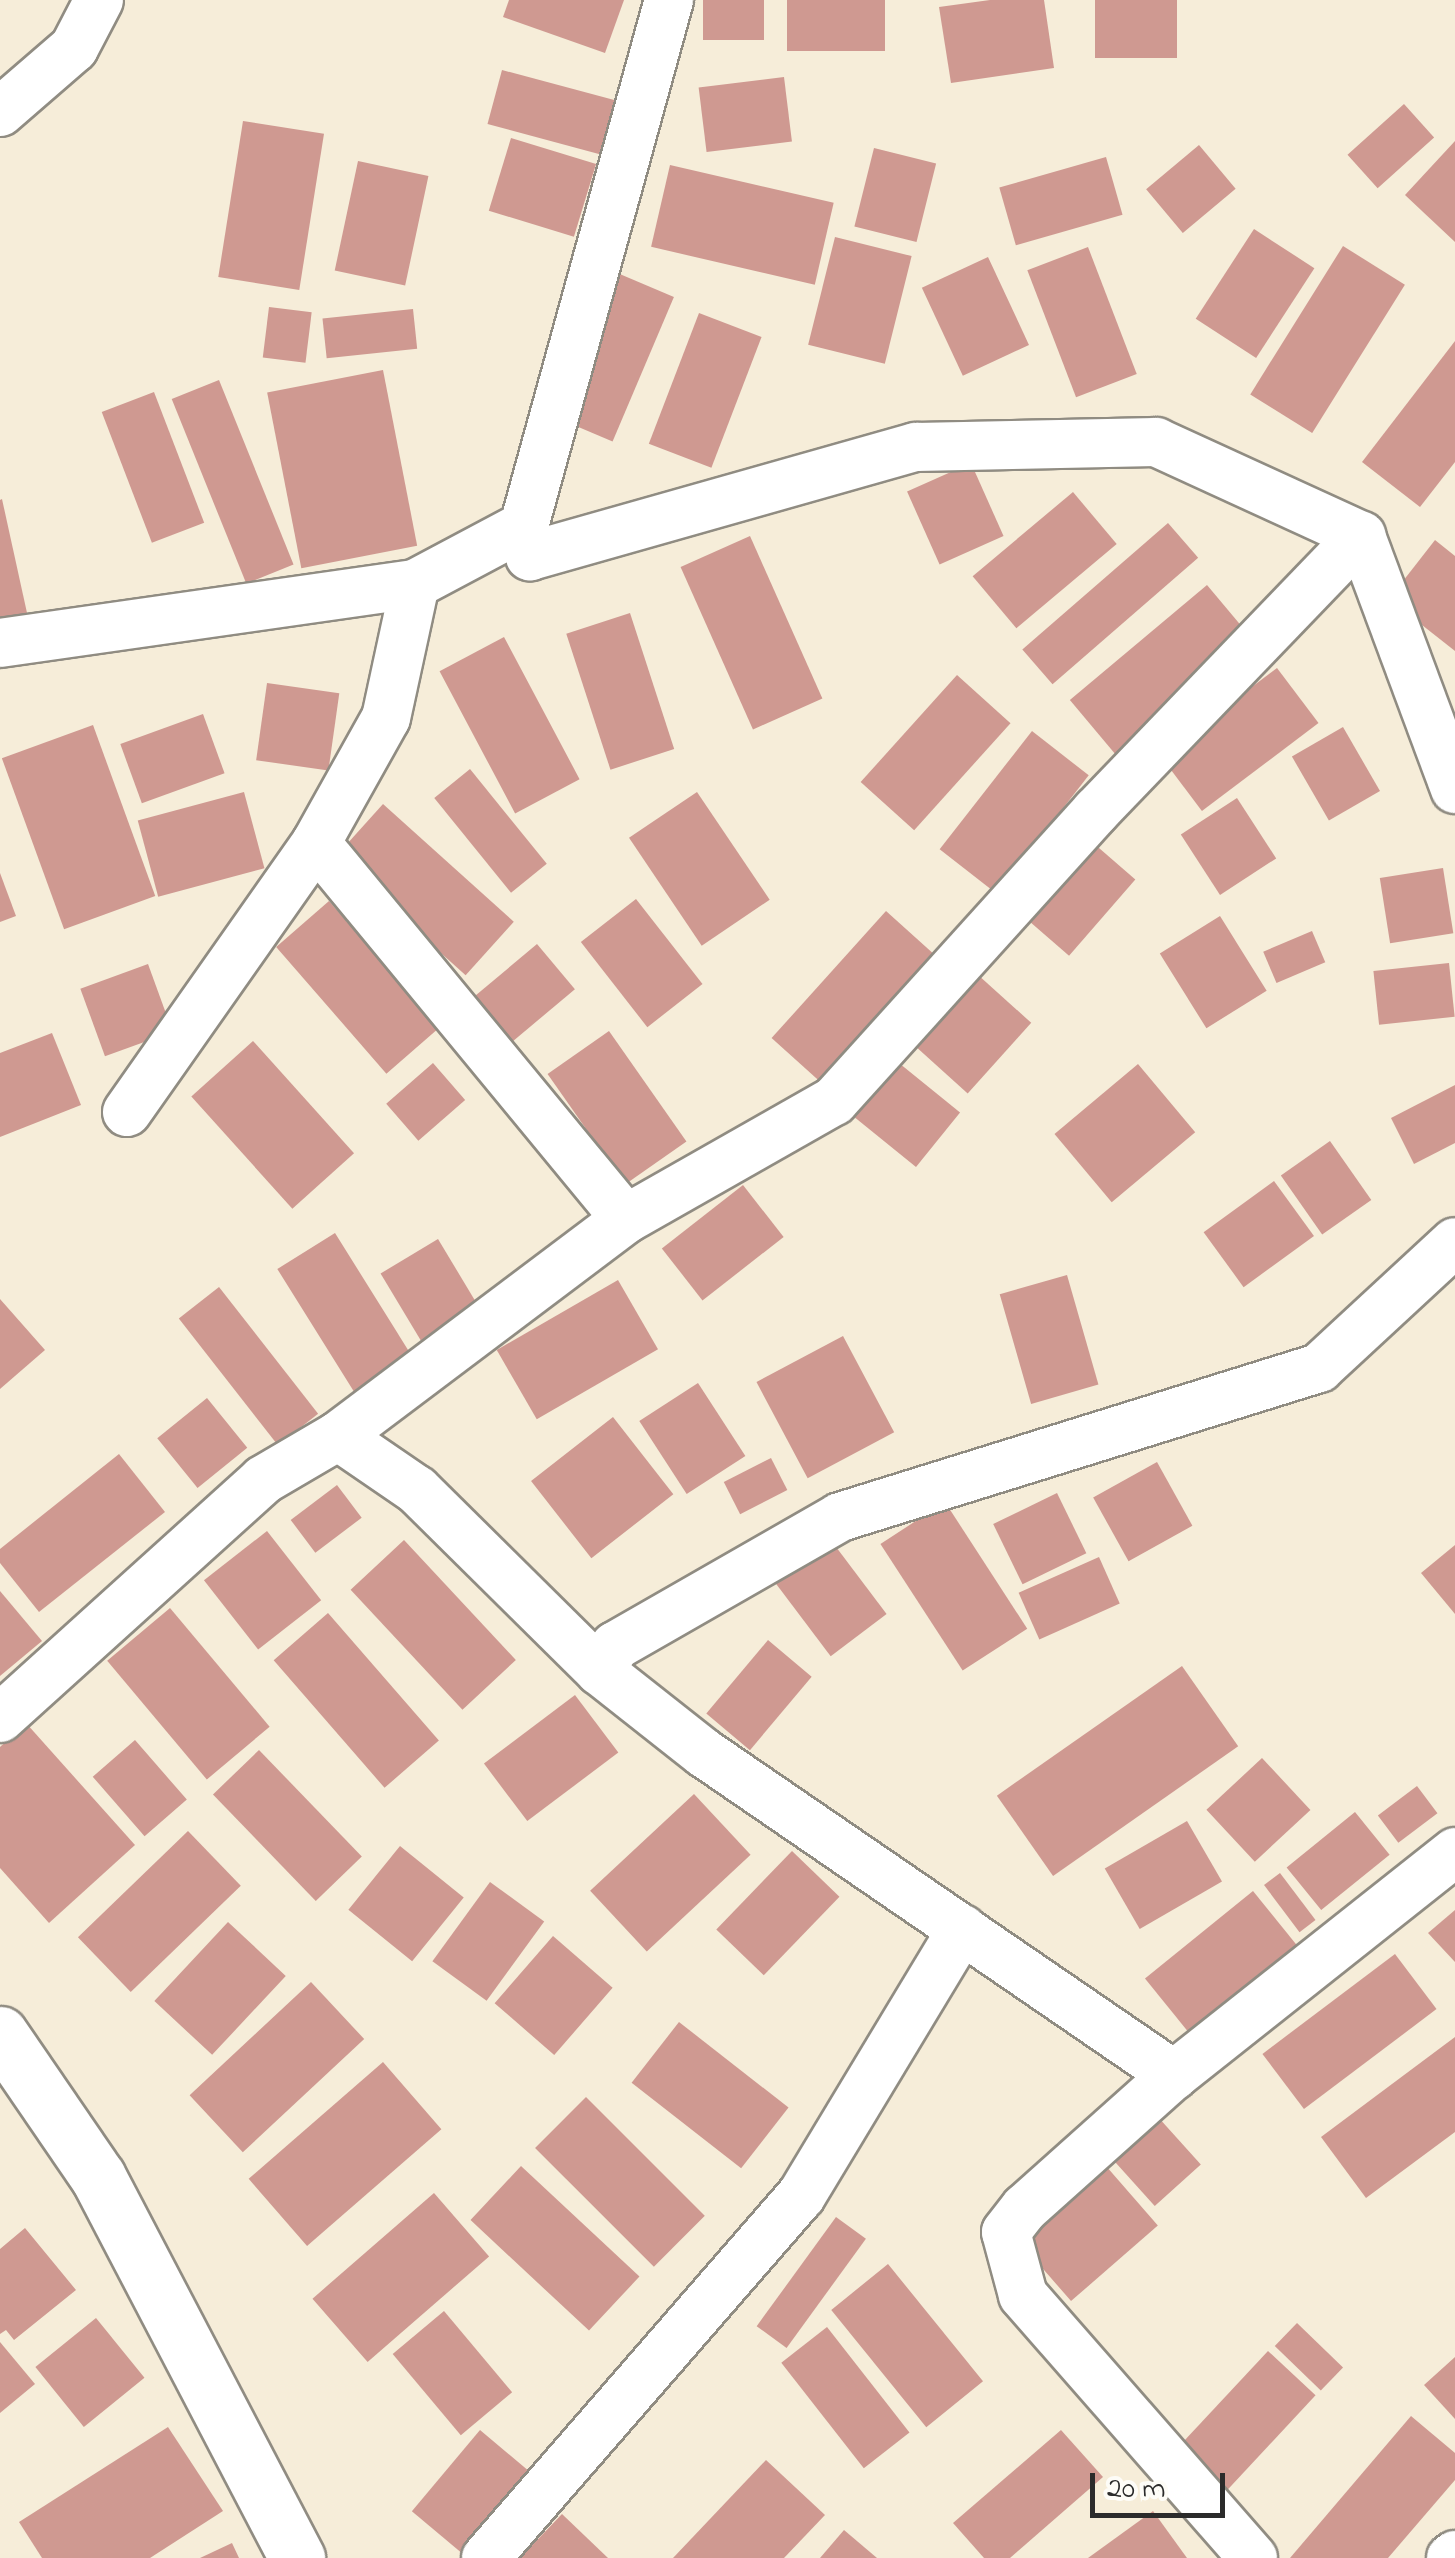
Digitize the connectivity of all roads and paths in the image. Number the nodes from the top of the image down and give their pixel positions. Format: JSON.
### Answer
{"nodes":[{"id":1,"x":99,"y":0,"type":"edge"},
{"id":2,"x":669,"y":0,"type":"edge"},
{"id":3,"x":0,"y":112,"type":"edge"},
{"id":4,"x":524,"y":526,"type":"junction"},
{"id":5,"x":1361,"y":536,"type":"junction"},
{"id":6,"x":414,"y":584,"type":"junction"},
{"id":7,"x":0,"y":643,"type":"edge"},
{"id":8,"x":1455,"y":789,"type":"edge"},
{"id":9,"x":316,"y":843,"type":"junction"},
{"id":10,"x":127,"y":1112,"type":"dead end"},
{"id":11,"x":626,"y":1219,"type":"junction"},
{"id":12,"x":1455,"y":1242,"type":"edge"},
{"id":13,"x":338,"y":1436,"type":"junction"},
{"id":14,"x":600,"y":1671,"type":"junction"},
{"id":15,"x":0,"y":1718,"type":"edge"},
{"id":16,"x":1455,"y":1852,"type":"edge"},
{"id":17,"x":962,"y":1929,"type":"junction"},
{"id":18,"x":0,"y":2034,"type":"edge"},
{"id":19,"x":1174,"y":2075,"type":"junction"},
{"id":20,"x":297,"y":2558,"type":"edge"},
{"id":21,"x":486,"y":2558,"type":"edge"},
{"id":22,"x":1253,"y":2558,"type":"edge"}],
"edges":[{"from":1,"to":3,"type":"street"},
{"from":2,"to":4,"type":"street"},
{"from":4,"to":5,"type":"street"},
{"from":4,"to":6,"type":"street"},
{"from":5,"to":8,"type":"street"},
{"from":5,"to":11,"type":"street"},
{"from":6,"to":7,"type":"street"},
{"from":6,"to":9,"type":"street"},
{"from":9,"to":10,"type":"street"},
{"from":9,"to":11,"type":"street"},
{"from":11,"to":13,"type":"street"},
{"from":12,"to":14,"type":"street"},
{"from":13,"to":14,"type":"street"},
{"from":13,"to":15,"type":"street"},
{"from":14,"to":17,"type":"street"},
{"from":16,"to":19,"type":"street"},
{"from":17,"to":19,"type":"street"},
{"from":17,"to":21,"type":"street"},
{"from":18,"to":20,"type":"street"},
{"from":19,"to":22,"type":"street"}]}
